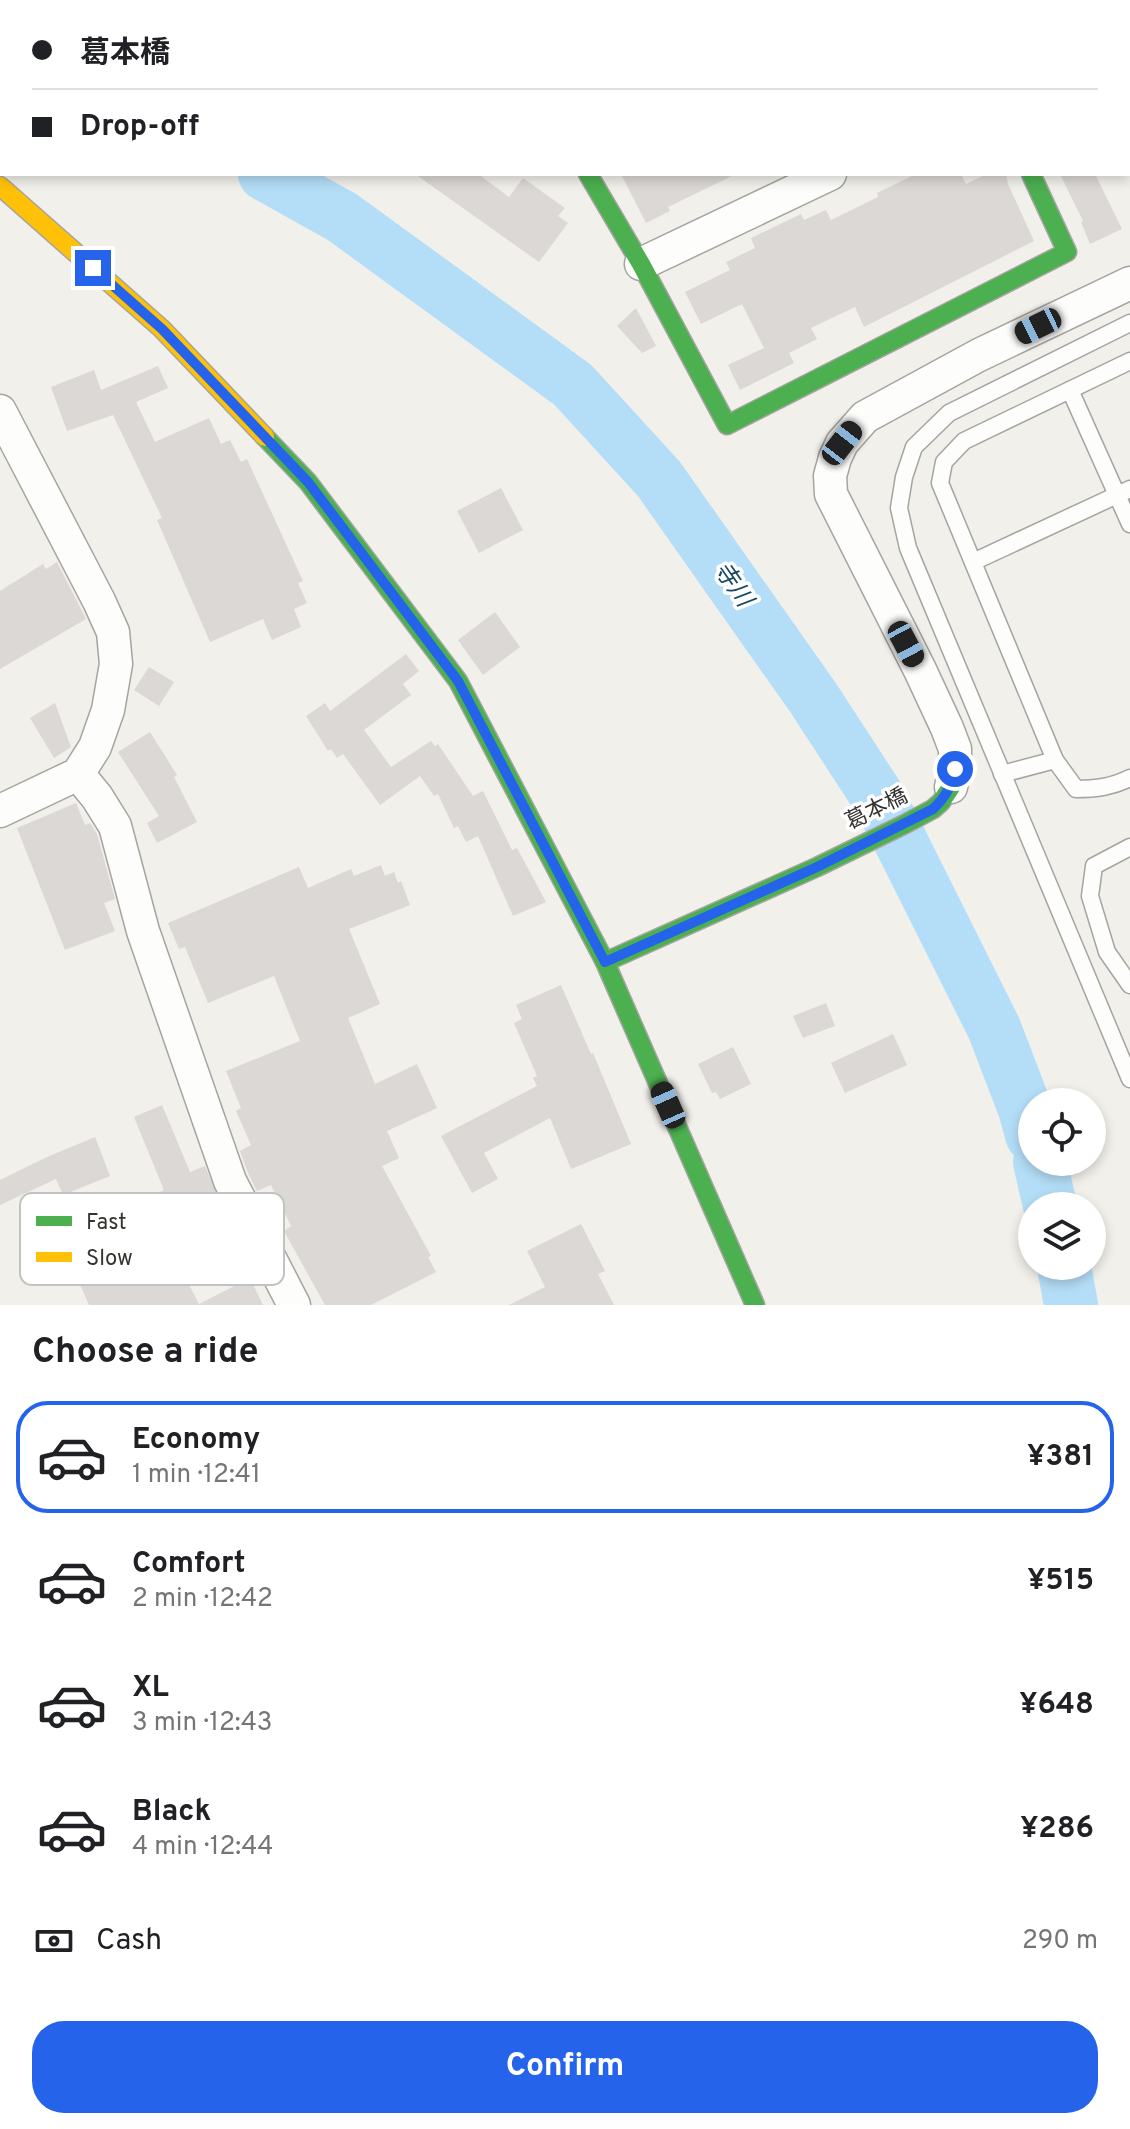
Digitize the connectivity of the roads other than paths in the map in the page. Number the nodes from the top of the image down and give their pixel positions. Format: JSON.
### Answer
{"nodes":[{"id":1,"x":589,"y":176,"type":"edge"},
{"id":2,"x":826,"y":176,"type":"edge"},
{"id":3,"x":1032,"y":176,"type":"edge"},
{"id":4,"x":0,"y":186,"type":"edge"},
{"id":5,"x":641,"y":264,"type":"junction"},
{"id":6,"x":1130,"y":283,"type":"edge"},
{"id":7,"x":1130,"y":323,"type":"edge"},
{"id":8,"x":1130,"y":361,"type":"edge"},
{"id":9,"x":1070,"y":390,"type":"junction"},
{"id":10,"x":0,"y":411,"type":"edge"},
{"id":11,"x":1123,"y":492,"type":"edge"},
{"id":12,"x":1130,"y":524,"type":"edge"},
{"id":13,"x":973,"y":562,"type":"junction"},
{"id":14,"x":1055,"y":760,"type":"junction"},
{"id":15,"x":78,"y":774,"type":"junction"},
{"id":16,"x":1002,"y":774,"type":"junction"},
{"id":17,"x":1130,"y":778,"type":"edge"},
{"id":18,"x":951,"y":787,"type":"joint"},
{"id":19,"x":0,"y":811,"type":"edge"},
{"id":20,"x":1130,"y":847,"type":"edge"},
{"id":21,"x":605,"y":962,"type":"junction"},
{"id":22,"x":1130,"y":985,"type":"edge"},
{"id":23,"x":1130,"y":1079,"type":"edge"},
{"id":24,"x":236,"y":1193,"type":"edge"},
{"id":25,"x":284,"y":1285,"type":"edge"},
{"id":26,"x":294,"y":1305,"type":"edge"},
{"id":27,"x":755,"y":1305,"type":"edge"}],
"edges":[{"from":1,"to":5,"type":"street"},
{"from":2,"to":5,"type":"street"},
{"from":3,"to":5,"type":"street"},
{"from":4,"to":21,"type":"street"},
{"from":6,"to":18,"type":"street"},
{"from":7,"to":16,"type":"lane"},
{"from":8,"to":9,"type":"lane"},
{"from":9,"to":11,"type":"lane"},
{"from":9,"to":13,"type":"lane"},
{"from":10,"to":15,"type":"street"},
{"from":11,"to":12,"type":"lane"},
{"from":11,"to":13,"type":"lane"},
{"from":13,"to":14,"type":"lane"},
{"from":14,"to":16,"type":"lane"},
{"from":14,"to":17,"type":"lane"},
{"from":15,"to":19,"type":"street"},
{"from":15,"to":24,"type":"street"},
{"from":16,"to":23,"type":"lane"},
{"from":18,"to":21,"type":"street","name":"葛本橋"},
{"from":20,"to":22,"type":"lane"},
{"from":21,"to":27,"type":"street"},
{"from":25,"to":26,"type":"street"}]}
